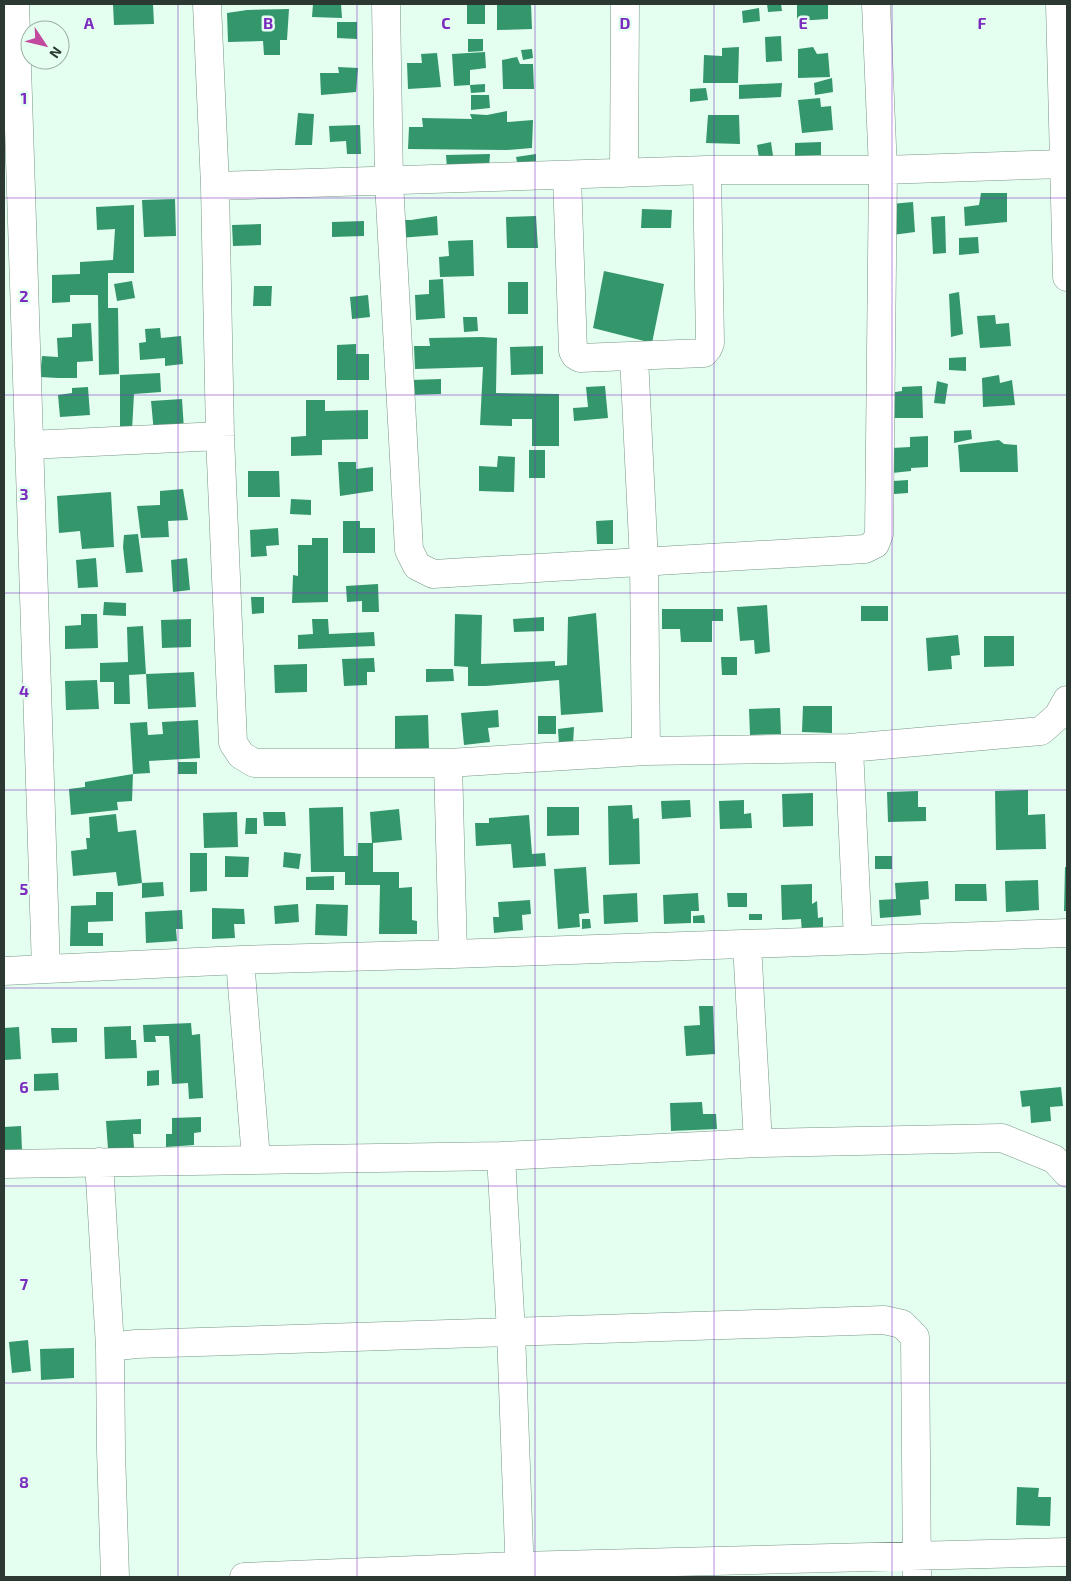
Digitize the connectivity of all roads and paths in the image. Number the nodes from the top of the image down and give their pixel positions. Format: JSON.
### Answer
{"nodes":[{"id":1,"x":15,"y":4,"type":"edge"},
{"id":2,"x":207,"y":4,"type":"edge"},
{"id":3,"x":386,"y":4,"type":"edge"},
{"id":4,"x":625,"y":4,"type":"edge"},
{"id":5,"x":876,"y":4,"type":"edge"},
{"id":6,"x":1060,"y":4,"type":"edge"},
{"id":7,"x":1064,"y":164,"type":"junction"},
{"id":8,"x":707,"y":170,"type":"junction"},
{"id":9,"x":883,"y":170,"type":"junction"},
{"id":10,"x":624,"y":173,"type":"junction"},
{"id":11,"x":567,"y":176,"type":"junction"},
{"id":12,"x":389,"y":182,"type":"junction"},
{"id":13,"x":215,"y":186,"type":"junction"},
{"id":14,"x":1067,"y":277,"type":"edge"},
{"id":15,"x":634,"y":357,"type":"junction"},
{"id":16,"x":220,"y":436,"type":"junction"},
{"id":17,"x":29,"y":445,"type":"junction"},
{"id":18,"x":644,"y":562,"type":"junction"},
{"id":19,"x":1067,"y":700,"type":"edge"},
{"id":20,"x":849,"y":748,"type":"junction"},
{"id":21,"x":646,"y":751,"type":"junction"},
{"id":22,"x":448,"y":763,"type":"junction"},
{"id":23,"x":1067,"y":932,"type":"edge"},
{"id":24,"x":858,"y":940,"type":"junction"},
{"id":25,"x":747,"y":944,"type":"junction"},
{"id":26,"x":453,"y":954,"type":"junction"},
{"id":27,"x":240,"y":960,"type":"junction"},
{"id":28,"x":46,"y":969,"type":"junction"},
{"id":29,"x":4,"y":970,"type":"edge"},
{"id":30,"x":758,"y":1143,"type":"junction"},
{"id":31,"x":500,"y":1156,"type":"junction"},
{"id":32,"x":256,"y":1159,"type":"junction"},
{"id":33,"x":99,"y":1162,"type":"junction"},
{"id":34,"x":4,"y":1164,"type":"edge"},
{"id":35,"x":1067,"y":1173,"type":"edge"},
{"id":36,"x":511,"y":1332,"type":"junction"},
{"id":37,"x":110,"y":1347,"type":"junction"},
{"id":38,"x":1067,"y":1552,"type":"edge"},
{"id":39,"x":917,"y":1566,"type":"edge"},
{"id":40,"x":519,"y":1572,"type":"edge"},
{"id":41,"x":115,"y":1577,"type":"edge"},
{"id":42,"x":244,"y":1577,"type":"edge"}],
"edges":[{"from":1,"to":17,"type":"street"},
{"from":2,"to":13,"type":"street"},
{"from":3,"to":12,"type":"street"},
{"from":4,"to":10,"type":"street"},
{"from":5,"to":9,"type":"street"},
{"from":6,"to":7,"type":"street"},
{"from":7,"to":9,"type":"street"},
{"from":7,"to":14,"type":"street"},
{"from":8,"to":9,"type":"street"},
{"from":8,"to":10,"type":"street"},
{"from":8,"to":15,"type":"street"},
{"from":9,"to":18,"type":"street"},
{"from":10,"to":11,"type":"street"},
{"from":11,"to":12,"type":"street"},
{"from":11,"to":15,"type":"street"},
{"from":12,"to":13,"type":"street"},
{"from":12,"to":18,"type":"street"},
{"from":13,"to":16,"type":"street"},
{"from":15,"to":18,"type":"street"},
{"from":16,"to":17,"type":"street"},
{"from":16,"to":22,"type":"street"},
{"from":17,"to":28,"type":"street"},
{"from":18,"to":21,"type":"street"},
{"from":19,"to":20,"type":"street"},
{"from":20,"to":21,"type":"street"},
{"from":20,"to":24,"type":"street"},
{"from":21,"to":22,"type":"street"},
{"from":22,"to":26,"type":"street"},
{"from":23,"to":24,"type":"street"},
{"from":24,"to":25,"type":"street"},
{"from":25,"to":26,"type":"street"},
{"from":25,"to":30,"type":"street"},
{"from":26,"to":27,"type":"street"},
{"from":27,"to":28,"type":"street"},
{"from":27,"to":32,"type":"street"},
{"from":28,"to":29,"type":"street"},
{"from":30,"to":31,"type":"street"},
{"from":30,"to":35,"type":"street"},
{"from":31,"to":32,"type":"street"},
{"from":31,"to":36,"type":"street"},
{"from":32,"to":33,"type":"street"},
{"from":33,"to":34,"type":"street"},
{"from":33,"to":37,"type":"street"},
{"from":36,"to":37,"type":"street"},
{"from":36,"to":39,"type":"street"},
{"from":36,"to":40,"type":"street"},
{"from":37,"to":41,"type":"street"},
{"from":38,"to":39,"type":"street"},
{"from":39,"to":40,"type":"street"},
{"from":40,"to":42,"type":"street"}]}
